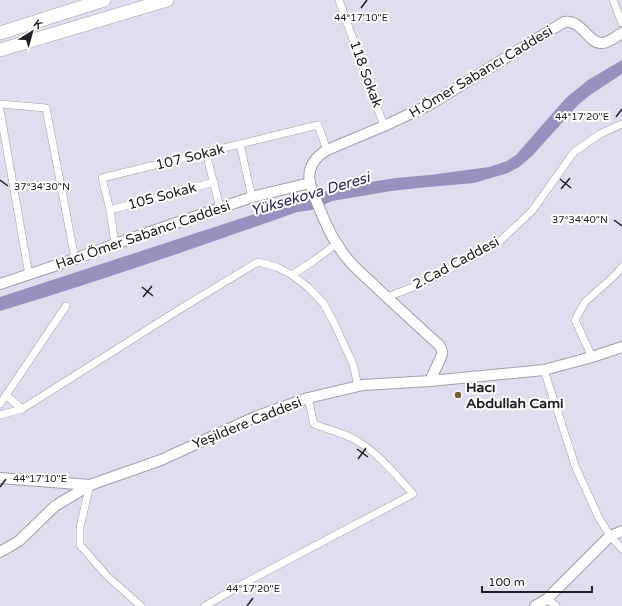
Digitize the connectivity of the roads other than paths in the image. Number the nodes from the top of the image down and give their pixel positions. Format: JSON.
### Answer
{"nodes":[{"id":1,"x":104,"y":0,"type":"edge"},
{"id":2,"x":167,"y":0,"type":"edge"},
{"id":3,"x":339,"y":0,"type":"edge"},
{"id":4,"x":613,"y":0,"type":"edge"},
{"id":5,"x":622,"y":22,"type":"edge"},
{"id":6,"x":0,"y":33,"type":"edge"},
{"id":7,"x":622,"y":33,"type":"edge"},
{"id":8,"x":0,"y":50,"type":"edge"},
{"id":9,"x":0,"y":104,"type":"edge"},
{"id":10,"x":0,"y":110,"type":"edge"},
{"id":11,"x":622,"y":124,"type":"edge"},
{"id":12,"x":384,"y":126,"type":"junction"},
{"id":13,"x":240,"y":144,"type":"junction"},
{"id":14,"x":327,"y":150,"type":"junction"},
{"id":15,"x":206,"y":153,"type":"junction"},
{"id":16,"x":214,"y":182,"type":"junction"},
{"id":17,"x":311,"y":186,"type":"junction"},
{"id":18,"x":252,"y":197,"type":"junction"},
{"id":19,"x":220,"y":208,"type":"junction"},
{"id":20,"x":110,"y":210,"type":"junction"},
{"id":21,"x":115,"y":244,"type":"junction"},
{"id":22,"x":336,"y":244,"type":"junction"},
{"id":23,"x":75,"y":259,"type":"junction"},
{"id":24,"x":622,"y":267,"type":"edge"},
{"id":25,"x":29,"y":275,"type":"junction"},
{"id":26,"x":292,"y":275,"type":"junction"},
{"id":27,"x":0,"y":284,"type":"edge"},
{"id":28,"x":387,"y":297,"type":"junction"},
{"id":29,"x":66,"y":306,"type":"dead end"},
{"id":30,"x":622,"y":347,"type":"edge"},
{"id":31,"x":592,"y":357,"type":"junction"},
{"id":32,"x":544,"y":370,"type":"junction"},
{"id":33,"x":430,"y":381,"type":"junction"},
{"id":34,"x":358,"y":386,"type":"junction"},
{"id":35,"x":6,"y":395,"type":"junction"},
{"id":36,"x":308,"y":398,"type":"junction"},
{"id":37,"x":0,"y":404,"type":"edge"},
{"id":38,"x":22,"y":409,"type":"junction"},
{"id":39,"x":0,"y":415,"type":"edge"},
{"id":40,"x":0,"y":478,"type":"edge"},
{"id":41,"x":90,"y":486,"type":"junction"},
{"id":42,"x":622,"y":530,"type":"edge"},
{"id":43,"x":610,"y":536,"type":"junction"},
{"id":44,"x":622,"y":549,"type":"edge"},
{"id":45,"x":0,"y":552,"type":"edge"},
{"id":46,"x":547,"y":599,"type":"junction"},
{"id":47,"x":141,"y":606,"type":"edge"},
{"id":48,"x":205,"y":606,"type":"edge"},
{"id":49,"x":535,"y":606,"type":"edge"},
{"id":50,"x":556,"y":606,"type":"edge"}],
"edges":[{"from":1,"to":6,"type":"highway"},
{"from":2,"to":8,"type":"highway"},
{"from":3,"to":12,"type":"street","name":"118 Sokak"},
{"from":4,"to":5,"type":"street"},
{"from":7,"to":12,"type":"street","name":"H.Ömer Sabancı Caddesi"},
{"from":9,"to":23,"type":"street"},
{"from":10,"to":25,"type":"street"},
{"from":11,"to":28,"type":"street","name":"2.Cad Caddesi"},
{"from":12,"to":14,"type":"street","name":"H.Ömer Sabancı Caddesi"},
{"from":13,"to":14,"type":"street","name":"107 Sokak"},
{"from":13,"to":15,"type":"street","name":"107 Sokak"},
{"from":13,"to":18,"type":"street"},
{"from":14,"to":17,"type":"street","name":"H.Ömer Sabancı Caddesi"},
{"from":15,"to":16,"type":"street"},
{"from":15,"to":20,"type":"street","name":"107 Sokak"},
{"from":16,"to":19,"type":"street"},
{"from":16,"to":20,"type":"street","name":"105 Sokak"},
{"from":17,"to":18,"type":"street","name":"Hacı Ömer Sabancı Caddesi"},
{"from":17,"to":22,"type":"street"},
{"from":18,"to":19,"type":"street","name":"Hacı Ömer Sabancı Caddesi"},
{"from":19,"to":21,"type":"street","name":"Hacı Ömer Sabancı Caddesi"},
{"from":20,"to":21,"type":"street","name":"107 Sokak"},
{"from":21,"to":23,"type":"street","name":"Hacı Ömer Sabancı Caddesi"},
{"from":22,"to":26,"type":"street"},
{"from":22,"to":28,"type":"street"},
{"from":23,"to":25,"type":"street","name":"Hacı Ömer Sabancı Caddesi"},
{"from":24,"to":31,"type":"street"},
{"from":25,"to":27,"type":"street","name":"Hacı Ömer Sabancı Caddesi"},
{"from":26,"to":34,"type":"street"},
{"from":26,"to":38,"type":"street"},
{"from":28,"to":33,"type":"street"},
{"from":29,"to":35,"type":"street"},
{"from":30,"to":31,"type":"street","name":"Yeşildere Caddesi"},
{"from":31,"to":32,"type":"street","name":"Yeşildere Caddesi"},
{"from":32,"to":33,"type":"street","name":"Yeşildere Caddesi"},
{"from":32,"to":43,"type":"street"},
{"from":33,"to":34,"type":"street","name":"Yeşildere Caddesi"},
{"from":34,"to":36,"type":"street","name":"Yeşildere Caddesi"},
{"from":35,"to":37,"type":"street"},
{"from":35,"to":38,"type":"street"},
{"from":36,"to":41,"type":"street","name":"Yeşildere Caddesi"},
{"from":36,"to":48,"type":"street"},
{"from":38,"to":39,"type":"street"},
{"from":40,"to":41,"type":"street"},
{"from":41,"to":45,"type":"street","name":"Yeşildere Caddesi"},
{"from":41,"to":47,"type":"street"},
{"from":42,"to":43,"type":"street"},
{"from":43,"to":44,"type":"street"},
{"from":43,"to":46,"type":"street"},
{"from":46,"to":49,"type":"street"},
{"from":46,"to":50,"type":"street"}]}
